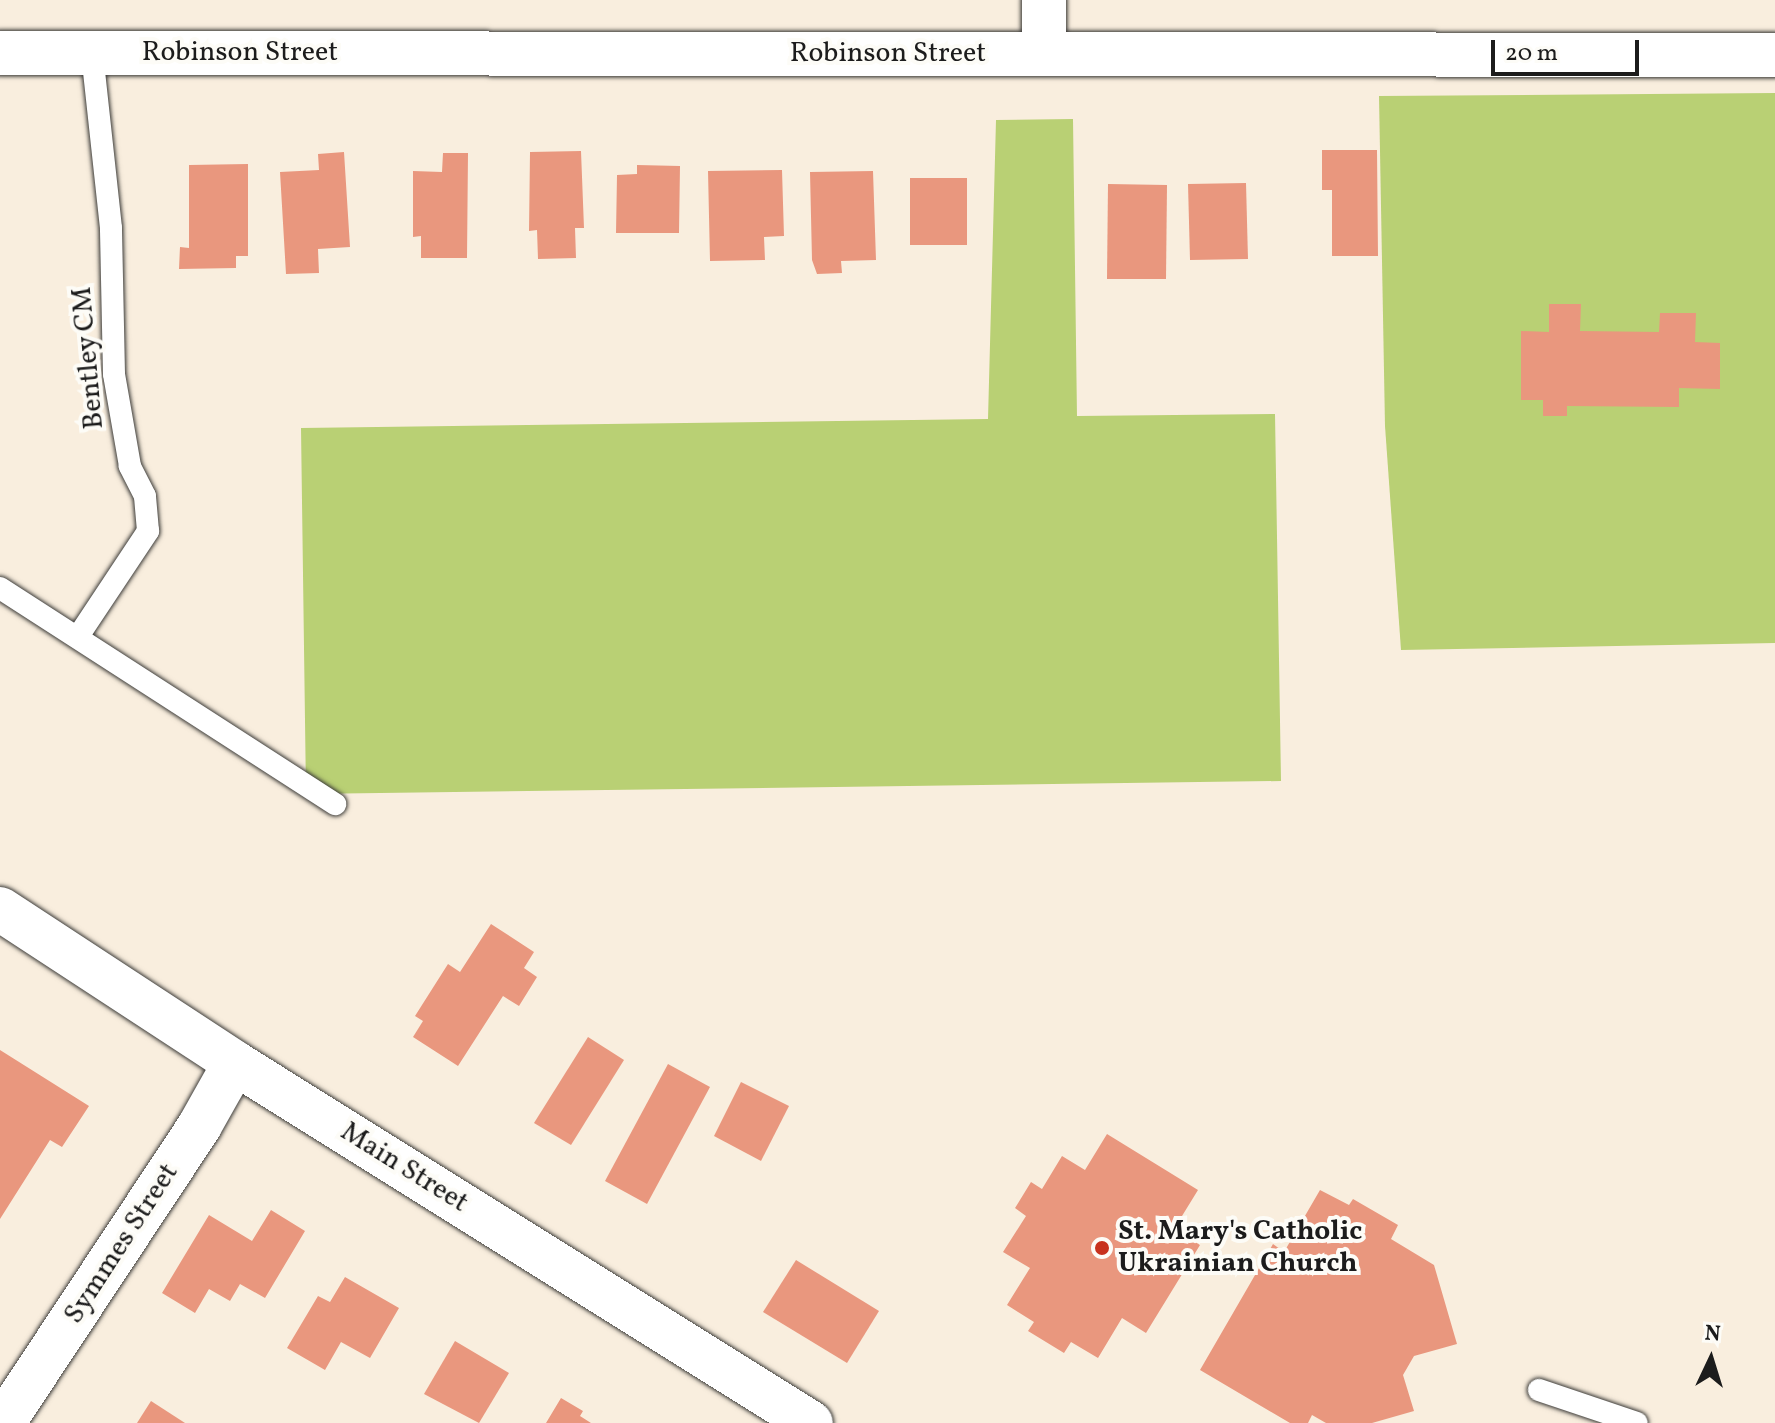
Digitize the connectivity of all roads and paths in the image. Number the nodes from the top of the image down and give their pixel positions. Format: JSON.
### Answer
{"nodes":[{"id":1,"x":1044,"y":0,"type":"edge"},
{"id":2,"x":0,"y":53,"type":"edge"},
{"id":3,"x":92,"y":53,"type":"junction"},
{"id":4,"x":1044,"y":54,"type":"junction"},
{"id":5,"x":1775,"y":55,"type":"edge"},
{"id":6,"x":0,"y":588,"type":"edge"},
{"id":7,"x":79,"y":635,"type":"junction"},
{"id":8,"x":335,"y":804,"type":"dead end"},
{"id":9,"x":0,"y":909,"type":"edge"},
{"id":10,"x":235,"y":1063,"type":"junction"},
{"id":11,"x":1539,"y":1390,"type":"dead end"},
{"id":12,"x":3,"y":1423,"type":"edge"},
{"id":13,"x":811,"y":1423,"type":"edge"},
{"id":14,"x":1637,"y":1423,"type":"edge"}],
"edges":[{"from":1,"to":4,"type":"street"},
{"from":2,"to":3,"type":"street","name":"Robinson Street"},
{"from":3,"to":4,"type":"street","name":"Robinson Street"},
{"from":3,"to":7,"type":"lane","name":"Bentley CM"},
{"from":4,"to":5,"type":"street","name":"Robinson Street"},
{"from":6,"to":7,"type":"lane"},
{"from":7,"to":8,"type":"lane"},
{"from":9,"to":10,"type":"street","name":"Main Street"},
{"from":10,"to":12,"type":"street","name":"Symmes Street"},
{"from":10,"to":13,"type":"street","name":"Main Street"},
{"from":11,"to":14,"type":"lane"}]}
